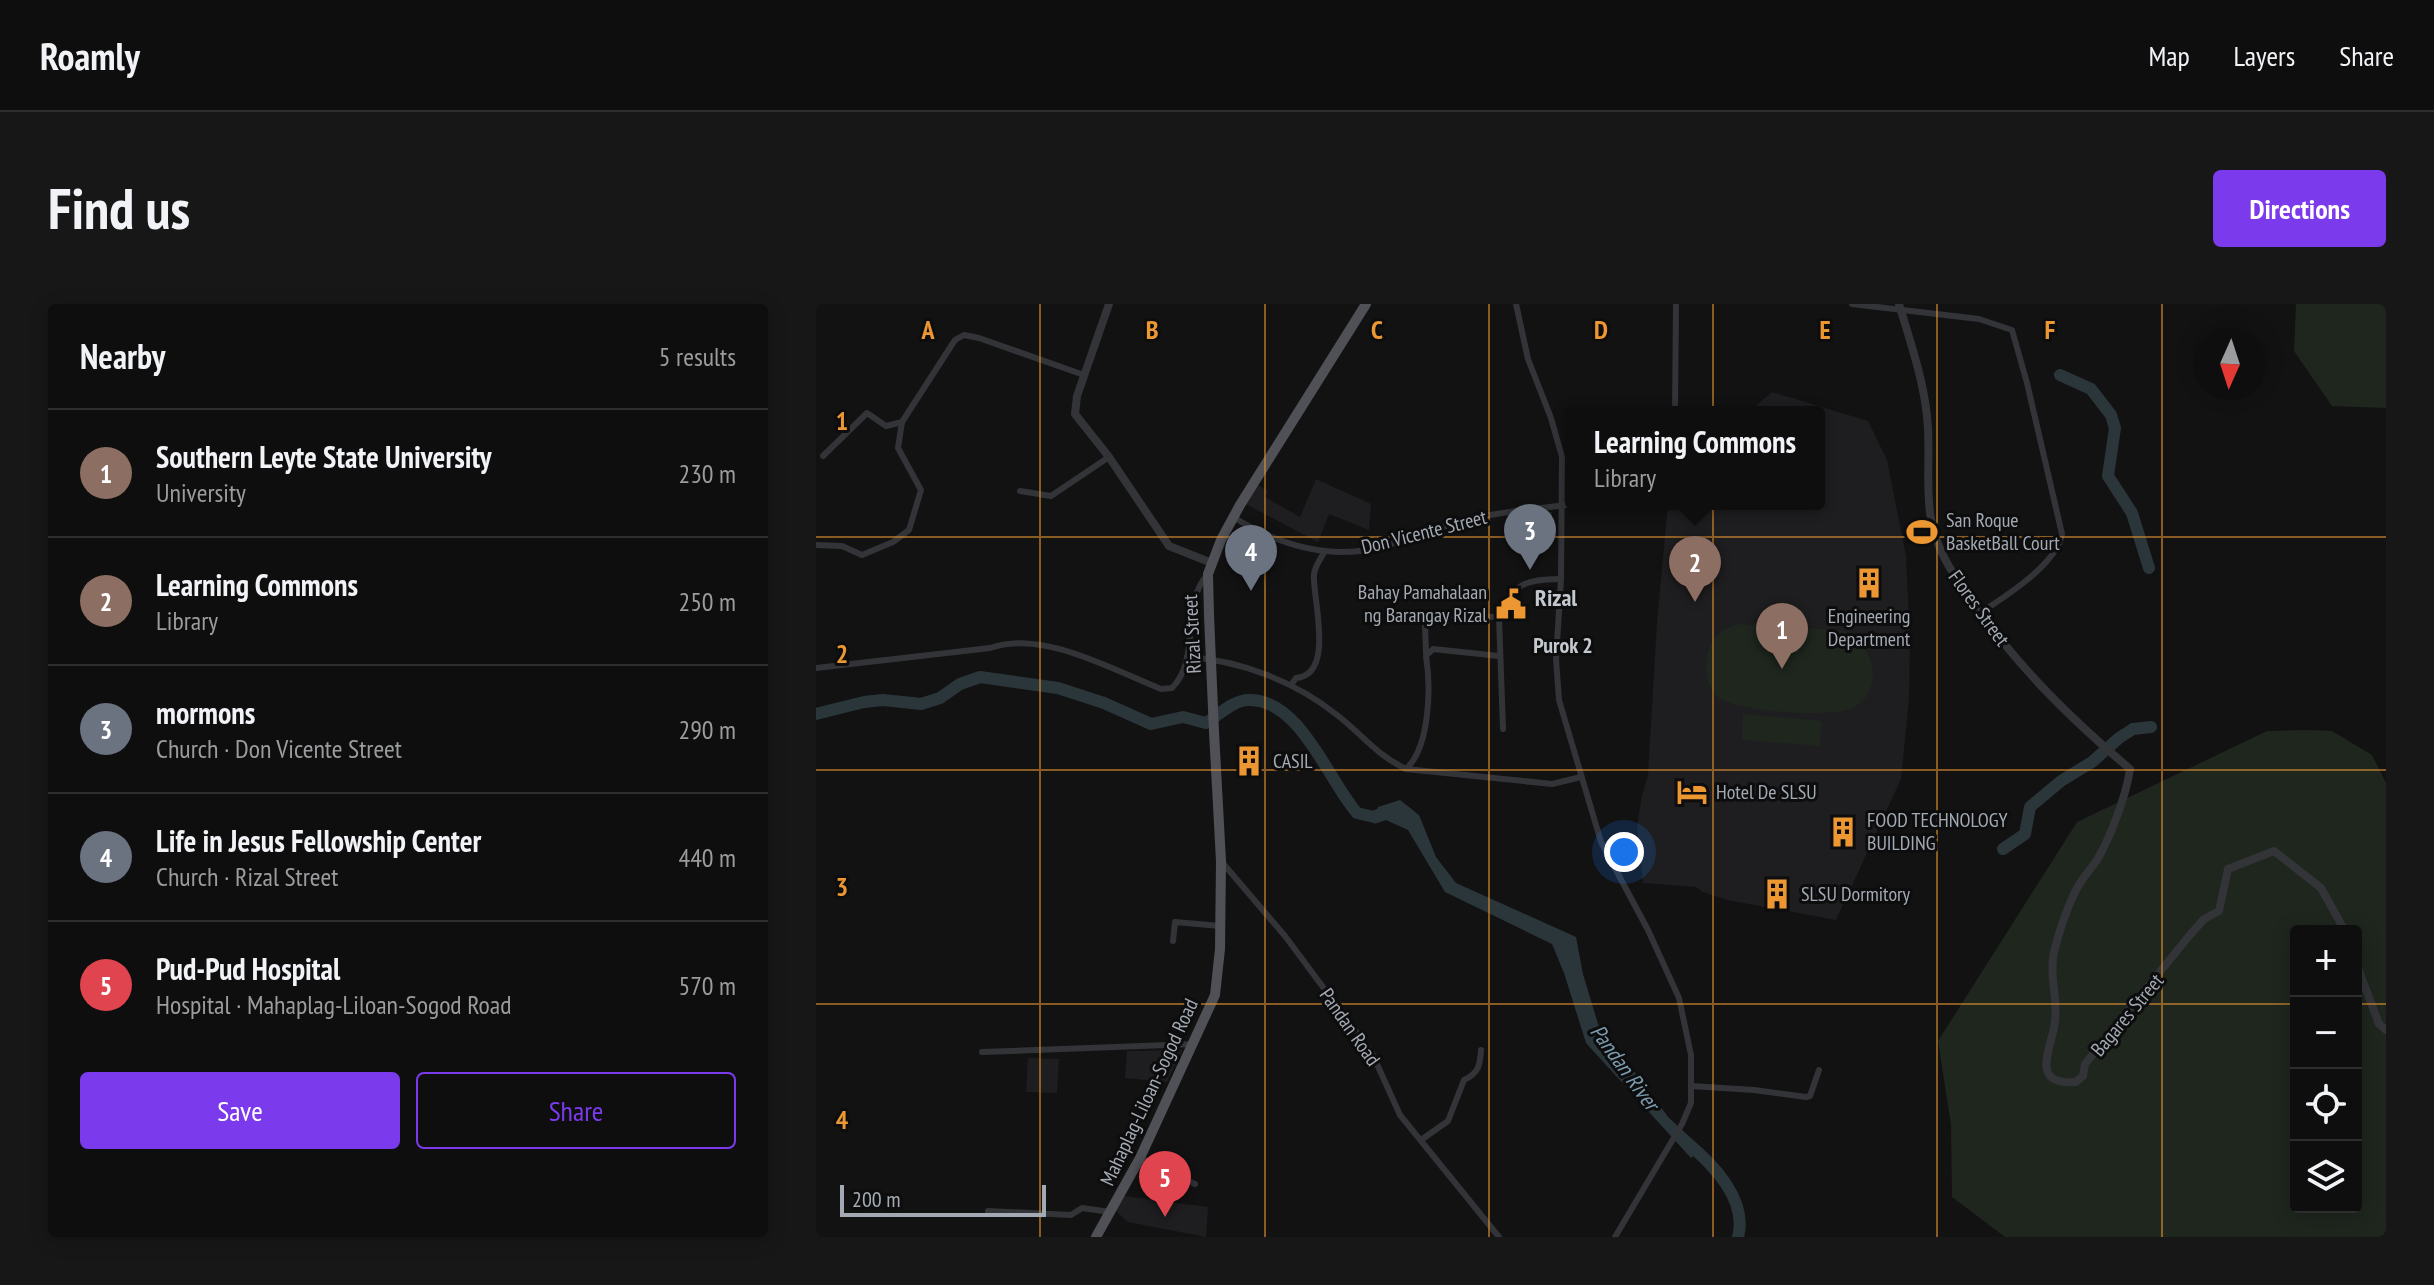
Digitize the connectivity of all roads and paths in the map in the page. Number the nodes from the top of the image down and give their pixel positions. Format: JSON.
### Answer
{"nodes":[{"id":1,"x":1109,"y":304,"type":"edge"},
{"id":2,"x":1366,"y":304,"type":"edge"},
{"id":3,"x":1516,"y":304,"type":"edge"},
{"id":4,"x":1676,"y":304,"type":"edge"},
{"id":5,"x":1852,"y":304,"type":"edge"},
{"id":6,"x":1900,"y":308,"type":"edge"},
{"id":7,"x":1084,"y":375,"type":"junction"},
{"id":8,"x":1675,"y":406,"type":"edge"},
{"id":9,"x":902,"y":422,"type":"junction"},
{"id":10,"x":823,"y":456,"type":"dead end"},
{"id":11,"x":1109,"y":457,"type":"junction"},
{"id":12,"x":1020,"y":491,"type":"dead end"},
{"id":13,"x":1565,"y":505,"type":"edge"},
{"id":14,"x":1560,"y":506,"type":"junction"},
{"id":15,"x":1233,"y":517,"type":"junction"},
{"id":16,"x":816,"y":545,"type":"edge"},
{"id":17,"x":1325,"y":551,"type":"junction"},
{"id":18,"x":1210,"y":569,"type":"junction"},
{"id":19,"x":1561,"y":579,"type":"junction"},
{"id":20,"x":1980,"y":613,"type":"junction"},
{"id":21,"x":1499,"y":617,"type":"junction"},
{"id":22,"x":1426,"y":656,"type":"junction"},
{"id":23,"x":1499,"y":656,"type":"junction"},
{"id":24,"x":1187,"y":657,"type":"junction"},
{"id":25,"x":816,"y":668,"type":"edge"},
{"id":26,"x":1291,"y":685,"type":"junction"},
{"id":27,"x":1503,"y":729,"type":"dead end"},
{"id":28,"x":2096,"y":740,"type":"joint"},
{"id":29,"x":1406,"y":769,"type":"junction"},
{"id":30,"x":1581,"y":777,"type":"junction"},
{"id":31,"x":1221,"y":861,"type":"junction"},
{"id":32,"x":2342,"y":925,"type":"edge"},
{"id":33,"x":1220,"y":926,"type":"junction"},
{"id":34,"x":1173,"y":941,"type":"dead end"},
{"id":35,"x":2362,"y":979,"type":"edge"},
{"id":36,"x":2386,"y":1030,"type":"edge"},
{"id":37,"x":1194,"y":1044,"type":"junction"},
{"id":38,"x":1481,"y":1050,"type":"dead end"},
{"id":39,"x":982,"y":1052,"type":"dead end"},
{"id":40,"x":1819,"y":1070,"type":"dead end"},
{"id":41,"x":1691,"y":1086,"type":"junction"},
{"id":42,"x":1421,"y":1140,"type":"junction"},
{"id":43,"x":1140,"y":1158,"type":"junction"},
{"id":44,"x":1195,"y":1184,"type":"dead end"},
{"id":45,"x":988,"y":1211,"type":"dead end"},
{"id":46,"x":1111,"y":1212,"type":"junction"},
{"id":47,"x":1096,"y":1237,"type":"edge"},
{"id":48,"x":1499,"y":1237,"type":"edge"},
{"id":49,"x":1615,"y":1237,"type":"edge"}],
"edges":[{"from":1,"to":7,"type":"street"},
{"from":2,"to":15,"type":"main road","name":"Rizal Street"},
{"from":3,"to":14,"type":"street"},
{"from":4,"to":8,"type":"street"},
{"from":5,"to":6,"type":"street"},
{"from":6,"to":20,"type":"street","name":"Flores Street"},
{"from":6,"to":20,"type":"street"},
{"from":7,"to":9,"type":"street"},
{"from":7,"to":11,"type":"street"},
{"from":9,"to":10,"type":"street"},
{"from":9,"to":16,"type":"street"},
{"from":11,"to":12,"type":"street"},
{"from":11,"to":18,"type":"street"},
{"from":13,"to":14,"type":"street","name":"Don Vicente Street"},
{"from":14,"to":17,"type":"street","name":"Don Vicente Street"},
{"from":14,"to":19,"type":"street"},
{"from":15,"to":17,"type":"street","name":"Don Vicente Street"},
{"from":15,"to":18,"type":"main road","name":"Rizal Street"},
{"from":17,"to":26,"type":"street"},
{"from":18,"to":24,"type":"street"},
{"from":18,"to":31,"type":"main road","name":"Rizal Street","bridge":true},
{"from":19,"to":21,"type":"street"},
{"from":19,"to":30,"type":"street"},
{"from":20,"to":28,"type":"street","name":"Flores Street"},
{"from":21,"to":22,"type":"street"},
{"from":21,"to":23,"type":"street"},
{"from":22,"to":23,"type":"street"},
{"from":22,"to":29,"type":"street"},
{"from":23,"to":27,"type":"street"},
{"from":24,"to":25,"type":"street"},
{"from":24,"to":26,"type":"street"},
{"from":26,"to":29,"type":"street"},
{"from":28,"to":32,"type":"street","name":"Bagares Street"},
{"from":29,"to":30,"type":"street"},
{"from":30,"to":41,"type":"street"},
{"from":31,"to":33,"type":"main road","name":"Mahaplag-Liloan-Sogod Road"},
{"from":31,"to":42,"type":"street","name":"Pandan Road"},
{"from":33,"to":34,"type":"street"},
{"from":33,"to":37,"type":"main road","name":"Mahaplag-Liloan-Sogod Road"},
{"from":35,"to":36,"type":"street"},
{"from":37,"to":39,"type":"street"},
{"from":37,"to":43,"type":"main road","name":"Mahaplag-Liloan-Sogod Road"},
{"from":38,"to":42,"type":"street"},
{"from":40,"to":41,"type":"street"},
{"from":41,"to":49,"type":"street"},
{"from":42,"to":48,"type":"street","name":"Pandan Road"},
{"from":43,"to":44,"type":"street"},
{"from":43,"to":46,"type":"main road","name":"Mahaplag-Liloan-Sogod Road"},
{"from":45,"to":46,"type":"street"},
{"from":46,"to":47,"type":"main road","name":"Mahaplag-Liloan-Sogod Road"}]}
